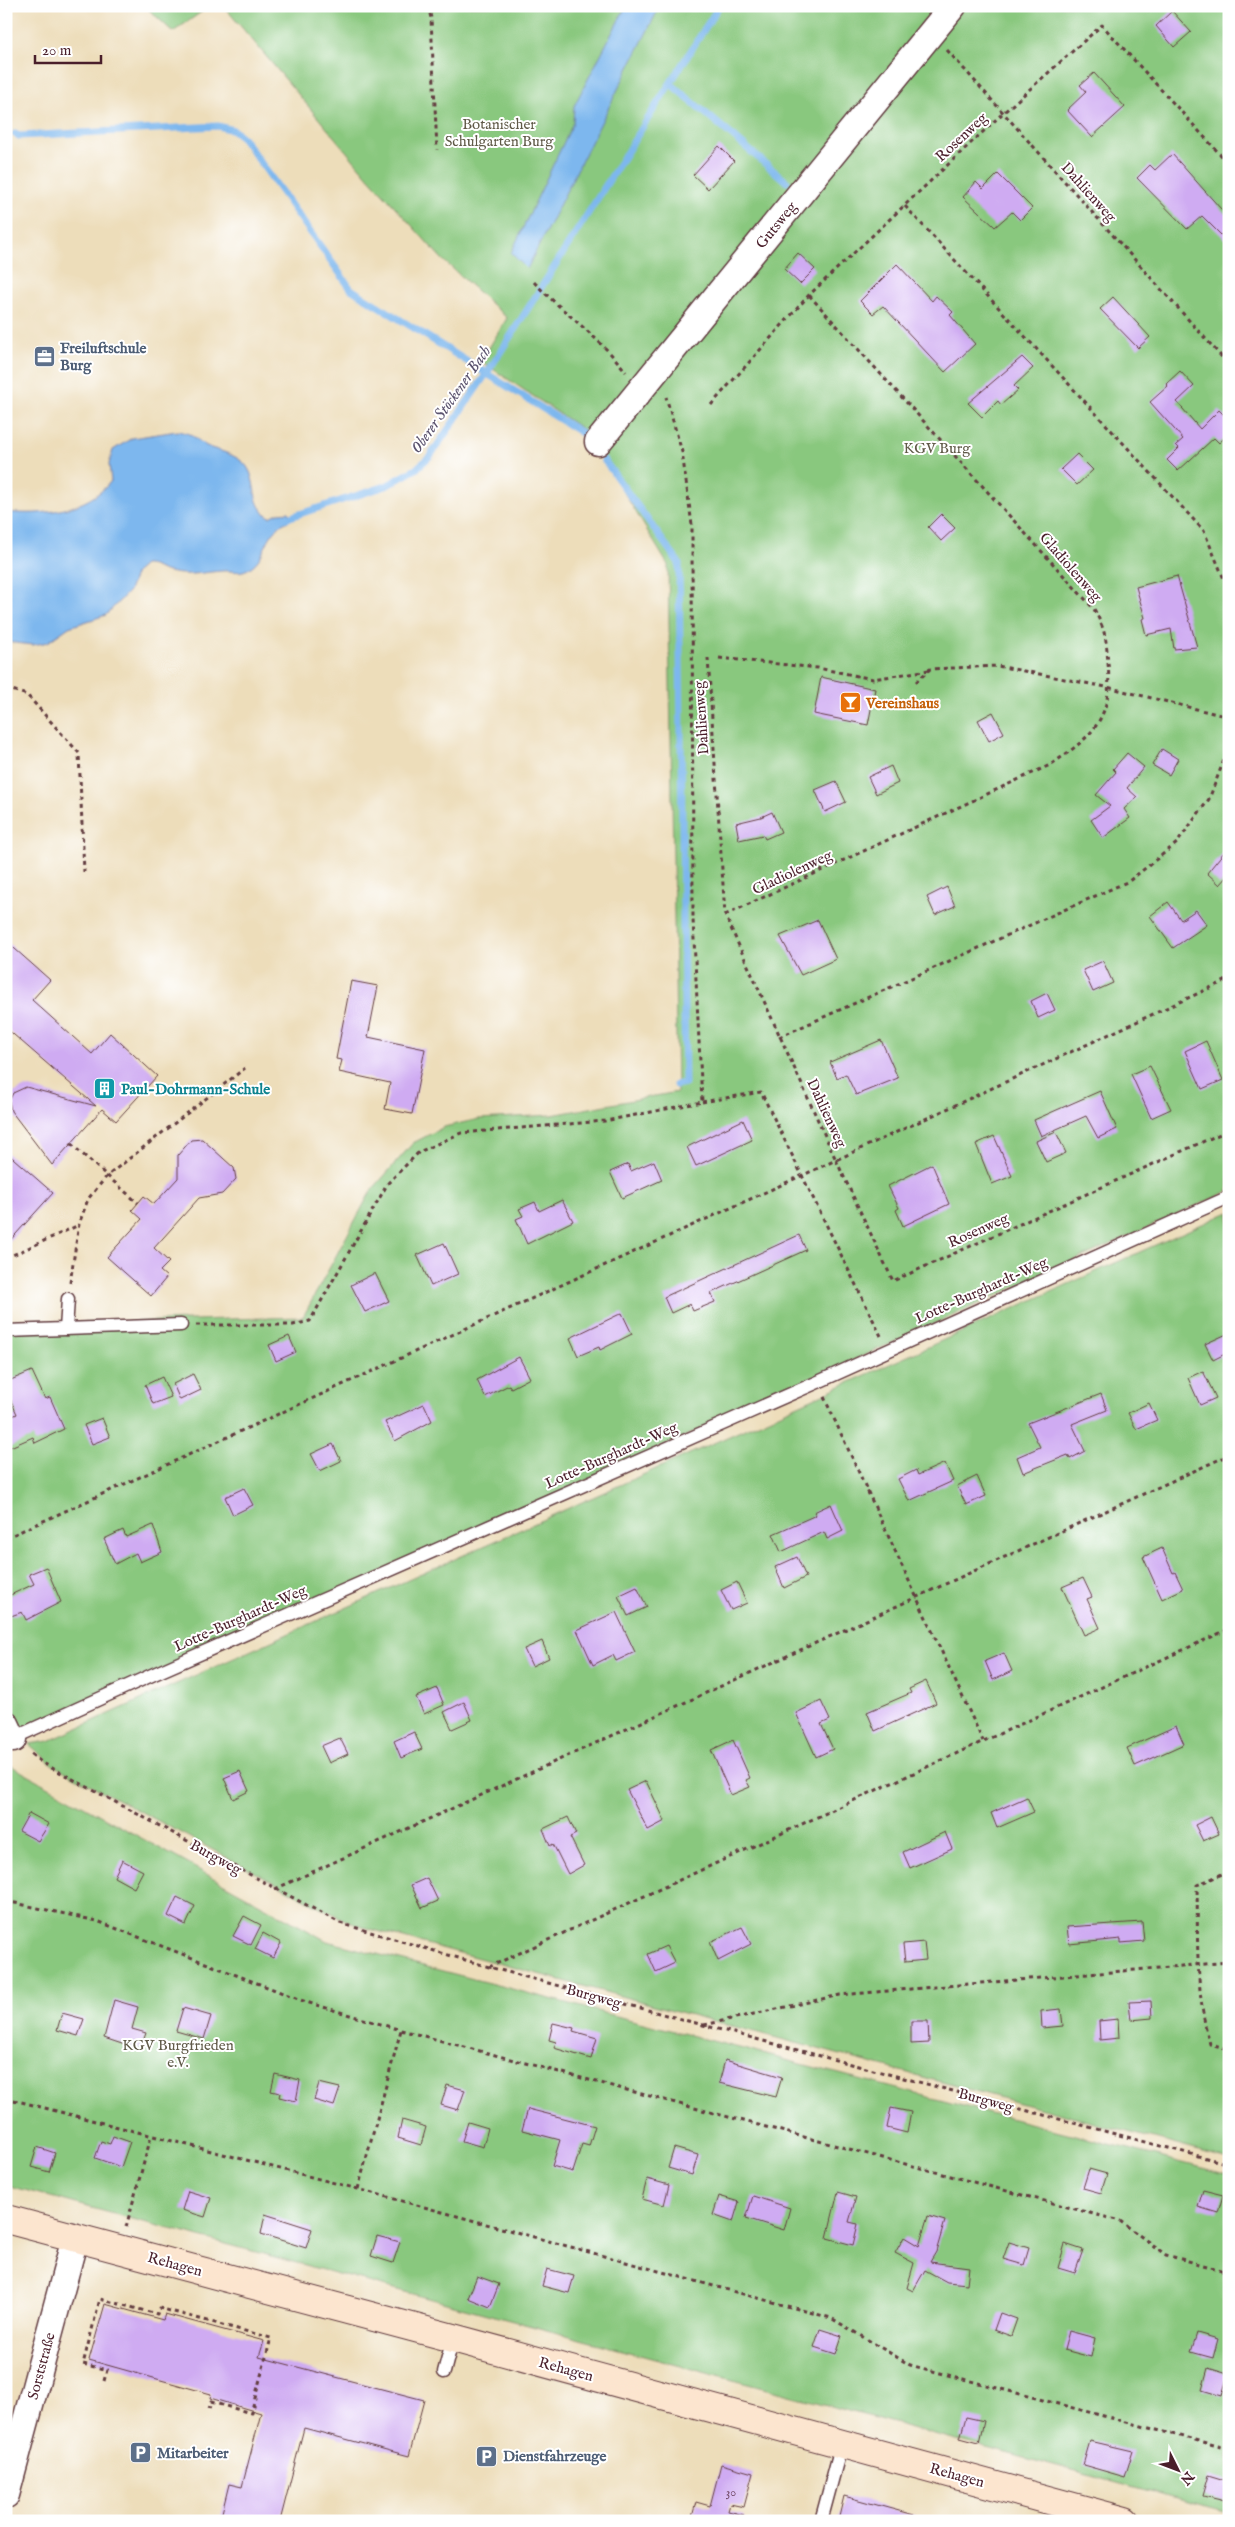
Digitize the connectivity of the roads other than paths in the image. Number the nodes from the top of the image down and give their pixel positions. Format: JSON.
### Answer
{"nodes":[{"id":1,"x":953,"y":6,"type":"edge"},
{"id":2,"x":598,"y":442,"type":"dead end"},
{"id":3,"x":1229,"y":1197,"type":"edge"},
{"id":4,"x":68,"y":1299,"type":"road end"},
{"id":5,"x":181,"y":1325,"type":"road end"},
{"id":6,"x":66,"y":1329,"type":"junction"},
{"id":7,"x":6,"y":1331,"type":"edge"},
{"id":8,"x":8,"y":1735,"type":"edge"},
{"id":9,"x":6,"y":2219,"type":"edge"},
{"id":10,"x":75,"y":2238,"type":"junction"},
{"id":11,"x":453,"y":2338,"type":"junction"},
{"id":12,"x":444,"y":2372,"type":"dead end"},
{"id":13,"x":842,"y":2443,"type":"junction"},
{"id":14,"x":11,"y":2456,"type":"edge"},
{"id":15,"x":6,"y":2494,"type":"edge"},
{"id":16,"x":821,"y":2521,"type":"edge"},
{"id":17,"x":1125,"y":2521,"type":"edge"}],
"edges":[{"from":1,"to":2,"type":"street","name":"Gutsweg"},
{"from":3,"to":8,"type":"lane","name":"Lotte-Burghardt-Weg"},
{"from":4,"to":6,"type":"lane"},
{"from":5,"to":6,"type":"lane"},
{"from":6,"to":7,"type":"lane"},
{"from":9,"to":10,"type":"street","name":"Rehagen"},
{"from":10,"to":11,"type":"street","name":"Rehagen"},
{"from":10,"to":14,"type":"street","name":"Sorststraße"},
{"from":11,"to":12,"type":"lane"},
{"from":11,"to":13,"type":"street","name":"Rehagen"},
{"from":13,"to":16,"type":"lane"},
{"from":13,"to":17,"type":"street","name":"Rehagen"},
{"from":14,"to":15,"type":"street","name":"Sorststraße"}]}
